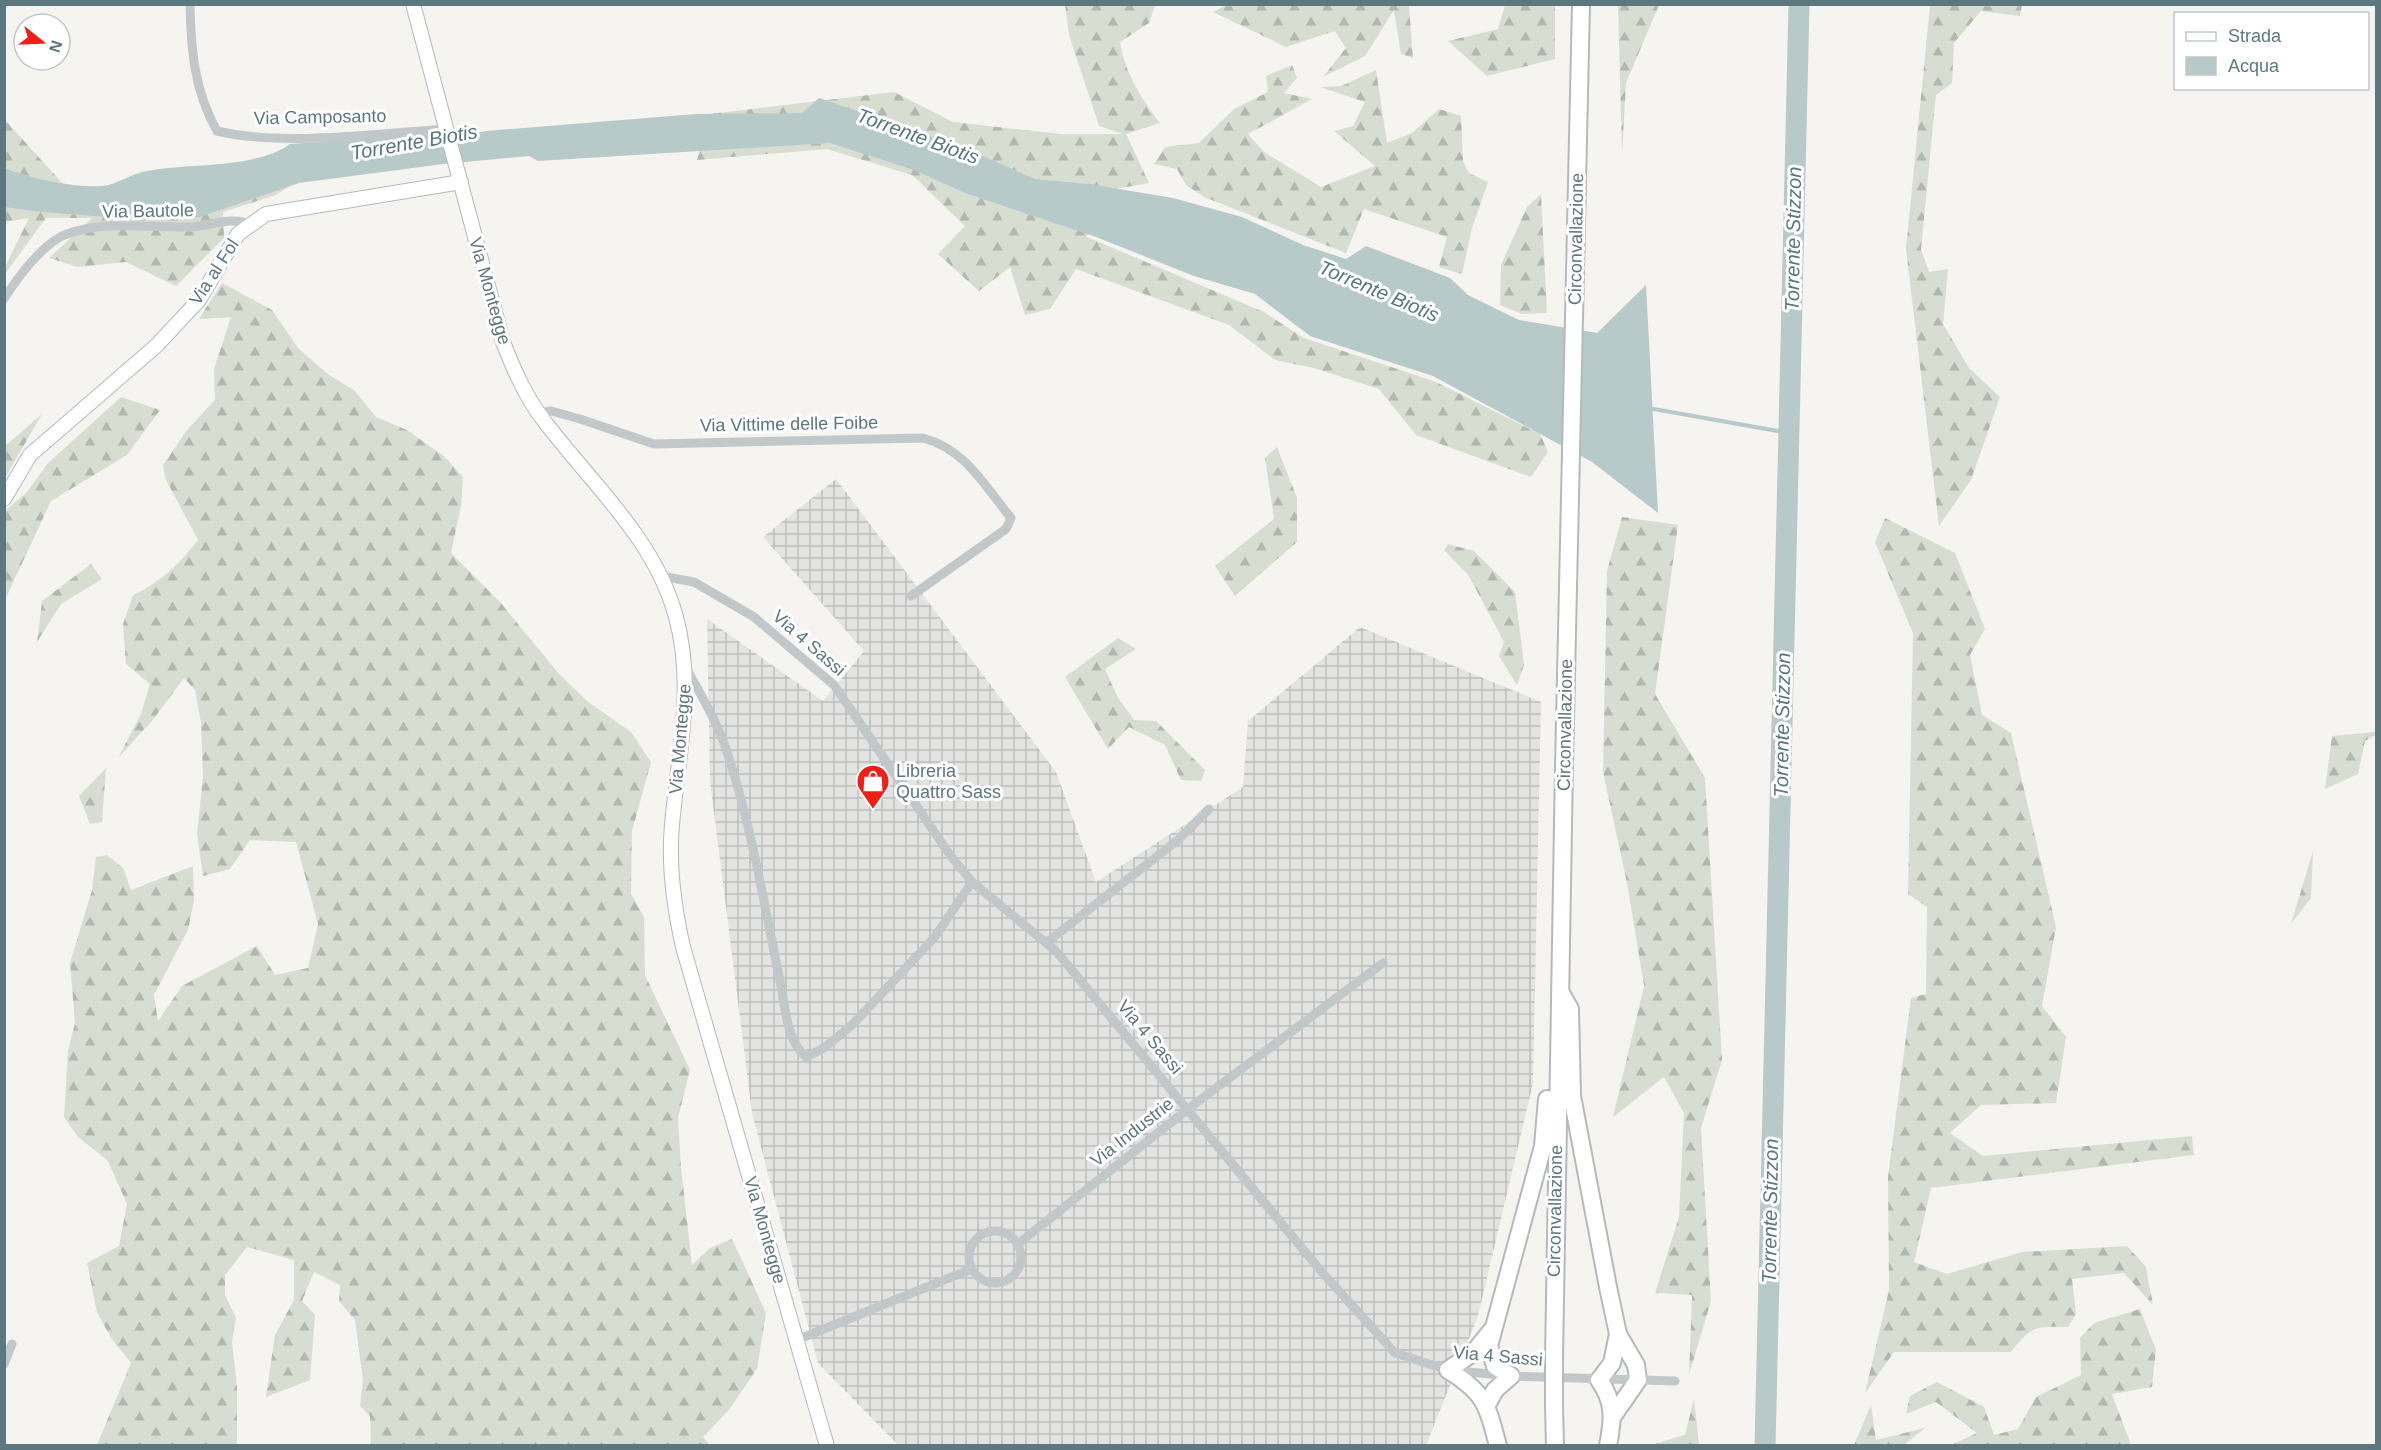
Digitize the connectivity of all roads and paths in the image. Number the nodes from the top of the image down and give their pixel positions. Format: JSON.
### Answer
{"nodes":[{"id":1,"x":190,"y":4,"type":"edge"},
{"id":2,"x":414,"y":4,"type":"edge"},
{"id":3,"x":1581,"y":4,"type":"edge"},
{"id":4,"x":449,"y":135,"type":"junction"},
{"id":5,"x":461,"y":182,"type":"junction"},
{"id":6,"x":249,"y":224,"type":"junction"},
{"id":7,"x":4,"y":299,"type":"edge"},
{"id":8,"x":539,"y":413,"type":"junction"},
{"id":9,"x":4,"y":498,"type":"edge"},
{"id":10,"x":661,"y":576,"type":"junction"},
{"id":11,"x":911,"y":596,"type":"dead end"},
{"id":12,"x":684,"y":664,"type":"junction"},
{"id":13,"x":1209,"y":809,"type":"dead end"},
{"id":14,"x":972,"y":882,"type":"junction"},
{"id":15,"x":1046,"y":943,"type":"junction"},
{"id":16,"x":1383,"y":963,"type":"dead end"},
{"id":17,"x":1559,"y":989,"type":"junction"},
{"id":18,"x":1188,"y":1109,"type":"junction"},
{"id":19,"x":1019,"y":1243,"type":"junction"},
{"id":20,"x":971,"y":1269,"type":"junction"},
{"id":21,"x":1492,"y":1330,"type":"junction"},
{"id":22,"x":1618,"y":1334,"type":"junction"},
{"id":23,"x":797,"y":1340,"type":"junction"},
{"id":24,"x":12,"y":1344,"type":"dead end"},
{"id":25,"x":4,"y":1364,"type":"edge"},
{"id":26,"x":1448,"y":1370,"type":"junction"},
{"id":27,"x":1511,"y":1376,"type":"junction"},
{"id":28,"x":1599,"y":1380,"type":"junction"},
{"id":29,"x":1638,"y":1380,"type":"junction"},
{"id":30,"x":1675,"y":1381,"type":"dead end"},
{"id":31,"x":1487,"y":1405,"type":"junction"},
{"id":32,"x":1613,"y":1416,"type":"junction"},
{"id":33,"x":827,"y":1446,"type":"edge"},
{"id":34,"x":1498,"y":1446,"type":"edge"},
{"id":35,"x":1555,"y":1446,"type":"edge"},
{"id":36,"x":1608,"y":1446,"type":"edge"}],
"edges":[{"from":1,"to":4,"type":"street","name":"Via Camposanto"},
{"from":2,"to":4,"type":"street","name":"Via Montegge"},
{"from":3,"to":17,"type":"highway","name":"Circonvallazione"},
{"from":4,"to":5,"type":"street","name":"Via Montegge"},
{"from":5,"to":6,"type":"street","name":"Via al Fol"},
{"from":5,"to":8,"type":"street","name":"Via Montegge"},
{"from":6,"to":7,"type":"street","name":"Via Bautole"},
{"from":6,"to":9,"type":"street","name":"Via al Fol"},
{"from":8,"to":10,"type":"street","name":"Via Montegge"},
{"from":8,"to":11,"type":"street","name":"Via Vittime delle Foibe"},
{"from":10,"to":12,"type":"street","name":"Via Montegge"},
{"from":10,"to":14,"type":"street","name":"Via 4 Sassi"},
{"from":12,"to":14,"type":"street"},
{"from":12,"to":23,"type":"street","name":"Via Montegge"},
{"from":13,"to":15,"type":"street"},
{"from":14,"to":15,"type":"street","name":"Via 4 Sassi"},
{"from":15,"to":18,"type":"street","name":"Via 4 Sassi"},
{"from":16,"to":18,"type":"street","name":"Via Industrie"},
{"from":17,"to":21,"type":"highway"},
{"from":17,"to":22,"type":"highway"},
{"from":17,"to":35,"type":"highway","name":"Circonvallazione","bridge":true},
{"from":18,"to":19,"type":"street","name":"Via Industrie"},
{"from":18,"to":26,"type":"street","name":"Via 4 Sassi"},
{"from":19,"to":20,"type":"street"},
{"from":19,"to":20,"type":"street"},
{"from":20,"to":23,"type":"street"},
{"from":21,"to":26,"type":"highway"},
{"from":21,"to":27,"type":"highway"},
{"from":22,"to":28,"type":"highway"},
{"from":22,"to":29,"type":"highway"},
{"from":23,"to":33,"type":"street","name":"Via Montegge"},
{"from":24,"to":25,"type":"street"},
{"from":26,"to":27,"type":"street","name":"Via 4 Sassi"},
{"from":26,"to":31,"type":"highway"},
{"from":27,"to":28,"type":"street","name":"Via 4 Sassi"},
{"from":27,"to":31,"type":"highway"},
{"from":28,"to":29,"type":"street","name":"Via 4 Sassi"},
{"from":28,"to":32,"type":"highway"},
{"from":29,"to":30,"type":"street","name":"Via 4 Sassi"},
{"from":29,"to":32,"type":"highway"},
{"from":31,"to":34,"type":"highway"},
{"from":32,"to":36,"type":"highway"}]}
